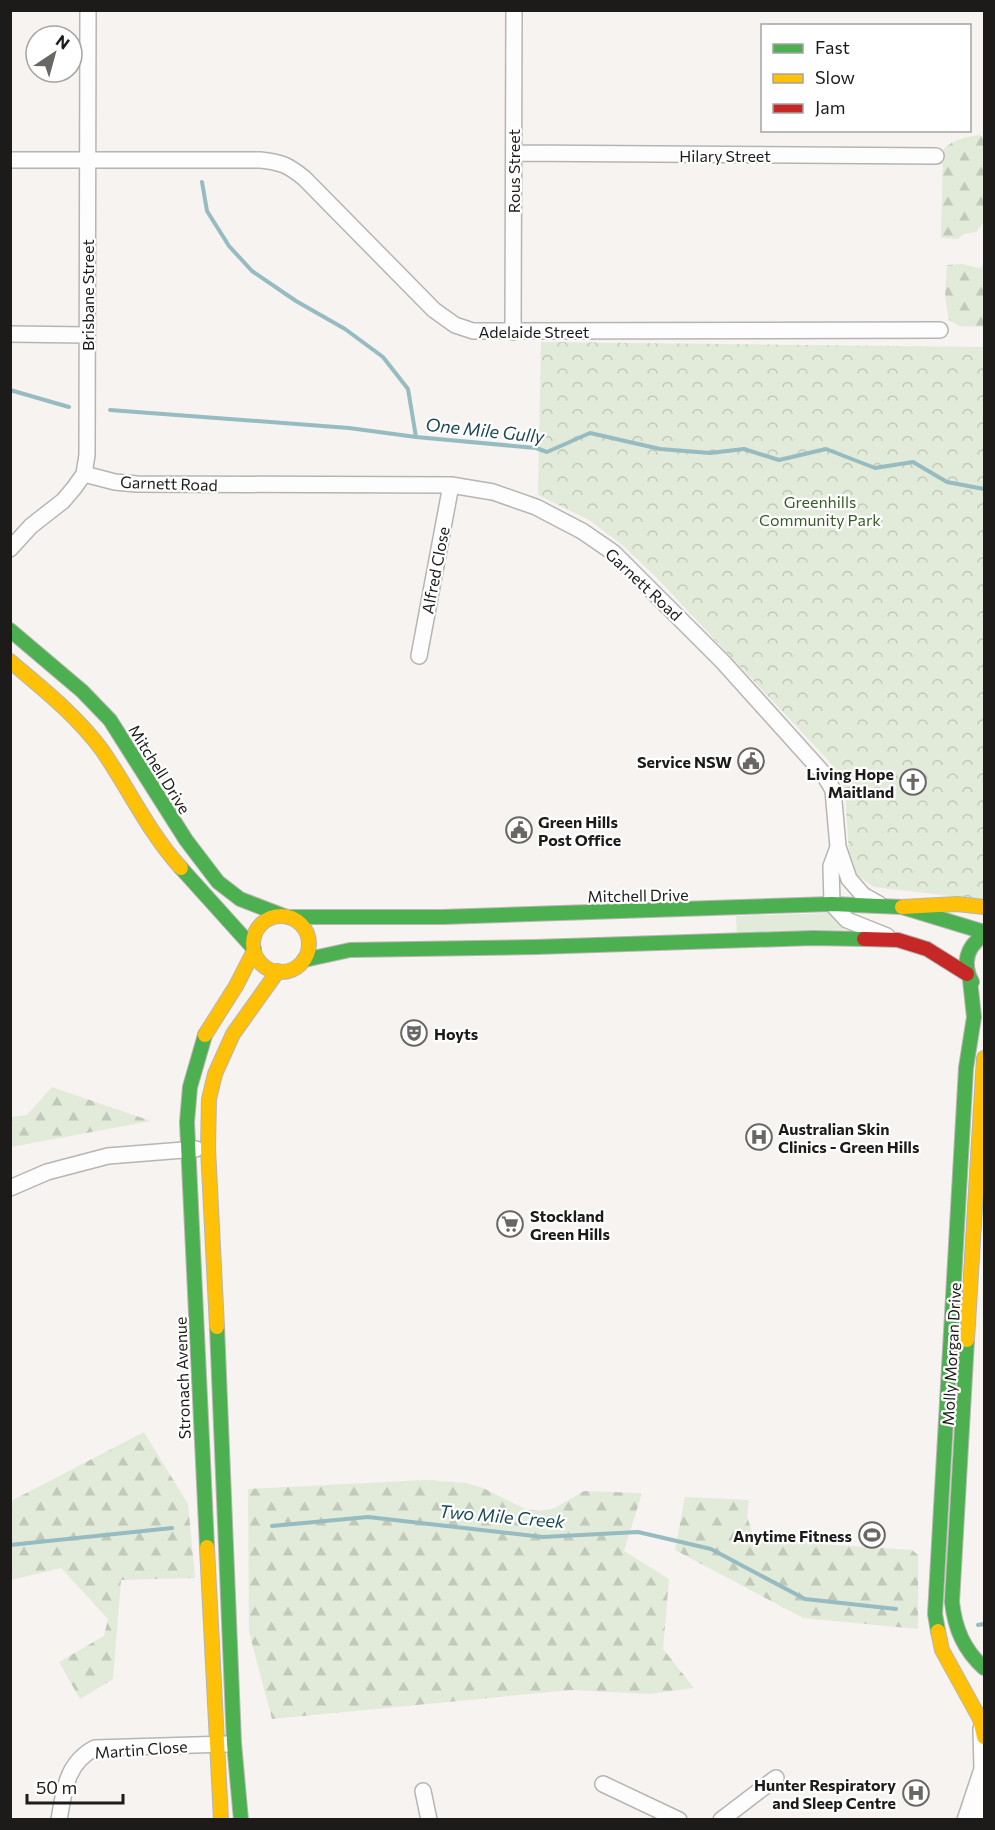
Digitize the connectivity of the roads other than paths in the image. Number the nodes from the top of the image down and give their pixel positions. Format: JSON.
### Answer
{"nodes":[{"id":1,"x":88,"y":10,"type":"edge"},
{"id":2,"x":514,"y":10,"type":"edge"},
{"id":3,"x":514,"y":153,"type":"junction"},
{"id":4,"x":936,"y":156,"type":"dead end"},
{"id":5,"x":10,"y":160,"type":"edge"},
{"id":6,"x":87,"y":160,"type":"junction"},
{"id":7,"x":940,"y":330,"type":"dead end"},
{"id":8,"x":513,"y":332,"type":"junction"},
{"id":9,"x":10,"y":334,"type":"edge"},
{"id":10,"x":87,"y":335,"type":"junction"},
{"id":11,"x":84,"y":474,"type":"junction"},
{"id":12,"x":451,"y":485,"type":"junction"},
{"id":13,"x":10,"y":549,"type":"edge"},
{"id":14,"x":10,"y":630,"type":"edge"},
{"id":15,"x":419,"y":656,"type":"dead end"},
{"id":16,"x":10,"y":661,"type":"edge"},
{"id":17,"x":838,"y":848,"type":"junction"},
{"id":18,"x":832,"y":904,"type":"junction"},
{"id":19,"x":880,"y":905,"type":"junction"},
{"id":20,"x":902,"y":907,"type":"junction"},
{"id":21,"x":984,"y":907,"type":"edge"},
{"id":22,"x":286,"y":916,"type":"junction"},
{"id":23,"x":984,"y":934,"type":"edge"},
{"id":24,"x":898,"y":940,"type":"junction"},
{"id":25,"x":254,"y":950,"type":"junction"},
{"id":26,"x":304,"y":960,"type":"junction"},
{"id":27,"x":278,"y":971,"type":"junction"},
{"id":28,"x":969,"y":977,"type":"junction"},
{"id":29,"x":984,"y":992,"type":"edge"},
{"id":30,"x":984,"y":1058,"type":"edge"},
{"id":31,"x":208,"y":1148,"type":"junction"},
{"id":32,"x":187,"y":1150,"type":"junction"},
{"id":33,"x":10,"y":1188,"type":"edge"},
{"id":34,"x":984,"y":1668,"type":"edge"},
{"id":35,"x":984,"y":1704,"type":"edge"},
{"id":36,"x":982,"y":1728,"type":"edge"},
{"id":37,"x":234,"y":1743,"type":"junction"},
{"id":38,"x":217,"y":1745,"type":"junction"},
{"id":39,"x":776,"y":1778,"type":"dead end"},
{"id":40,"x":603,"y":1784,"type":"dead end"},
{"id":41,"x":423,"y":1791,"type":"dead end"},
{"id":42,"x":984,"y":1798,"type":"edge"},
{"id":43,"x":59,"y":1820,"type":"edge"},
{"id":44,"x":222,"y":1820,"type":"edge"},
{"id":45,"x":241,"y":1820,"type":"edge"},
{"id":46,"x":429,"y":1820,"type":"edge"},
{"id":47,"x":679,"y":1820,"type":"edge"},
{"id":48,"x":721,"y":1820,"type":"edge"},
{"id":49,"x":965,"y":1820,"type":"edge"},
{"id":50,"x":976,"y":1820,"type":"edge"}],
"edges":[{"from":1,"to":6,"type":"street","name":"Brisbane Street"},
{"from":2,"to":3,"type":"street","name":"Rous Street"},
{"from":3,"to":4,"type":"street","name":"Hilary Street"},
{"from":3,"to":8,"type":"street","name":"Rous Street"},
{"from":5,"to":6,"type":"street","name":"Adelaide Street"},
{"from":6,"to":8,"type":"street","name":"Adelaide Street"},
{"from":6,"to":10,"type":"street","name":"Brisbane Street"},
{"from":7,"to":8,"type":"street","name":"Adelaide Street"},
{"from":9,"to":10,"type":"street"},
{"from":10,"to":11,"type":"street","name":"Brisbane Street"},
{"from":11,"to":12,"type":"street","name":"Garnett Road"},
{"from":11,"to":13,"type":"street"},
{"from":12,"to":15,"type":"street","name":"Alfred Close"},
{"from":12,"to":17,"type":"street","name":"Garnett Road"},
{"from":14,"to":22,"type":"main road","name":"Mitchell Drive"},
{"from":16,"to":25,"type":"main road"},
{"from":17,"to":18,"type":"street","name":"Garnett Road"},
{"from":17,"to":19,"type":"street","name":"Garnett Road"},
{"from":18,"to":19,"type":"main road","name":"Mitchell Drive"},
{"from":18,"to":22,"type":"main road","name":"Mitchell Drive"},
{"from":18,"to":24,"type":"street"},
{"from":19,"to":20,"type":"main road","name":"Mitchell Drive"},
{"from":20,"to":21,"type":"main road"},
{"from":20,"to":23,"type":"main road","name":"Mitchell Drive"},
{"from":22,"to":25,"type":"main road"},
{"from":22,"to":26,"type":"main road"},
{"from":23,"to":28,"type":"main road","name":"Molly Morgan Drive"},
{"from":24,"to":26,"type":"main road"},
{"from":24,"to":28,"type":"main road"},
{"from":25,"to":27,"type":"main road"},
{"from":25,"to":32,"type":"main road","name":"Stronach Avenue"},
{"from":26,"to":27,"type":"main road"},
{"from":27,"to":31,"type":"main road"},
{"from":28,"to":29,"type":"main road"},
{"from":28,"to":36,"type":"main road","name":"Molly Morgan Drive"},
{"from":30,"to":34,"type":"main road","name":"Molly Morgan Drive"},
{"from":31,"to":32,"type":"street"},
{"from":31,"to":37,"type":"main road"},
{"from":32,"to":33,"type":"street"},
{"from":32,"to":38,"type":"main road","name":"Stronach Avenue"},
{"from":35,"to":36,"type":"main road","name":"Molly Morgan Drive"},
{"from":36,"to":49,"type":"street","name":"Molly Morgan Drive"},
{"from":37,"to":38,"type":"street","name":"Martin Close"},
{"from":37,"to":45,"type":"main road"},
{"from":38,"to":43,"type":"street","name":"Martin Close"},
{"from":38,"to":44,"type":"main road","name":"Stronach Avenue"},
{"from":39,"to":48,"type":"street"},
{"from":40,"to":47,"type":"street"},
{"from":41,"to":46,"type":"street"},
{"from":42,"to":50,"type":"street"}]}
